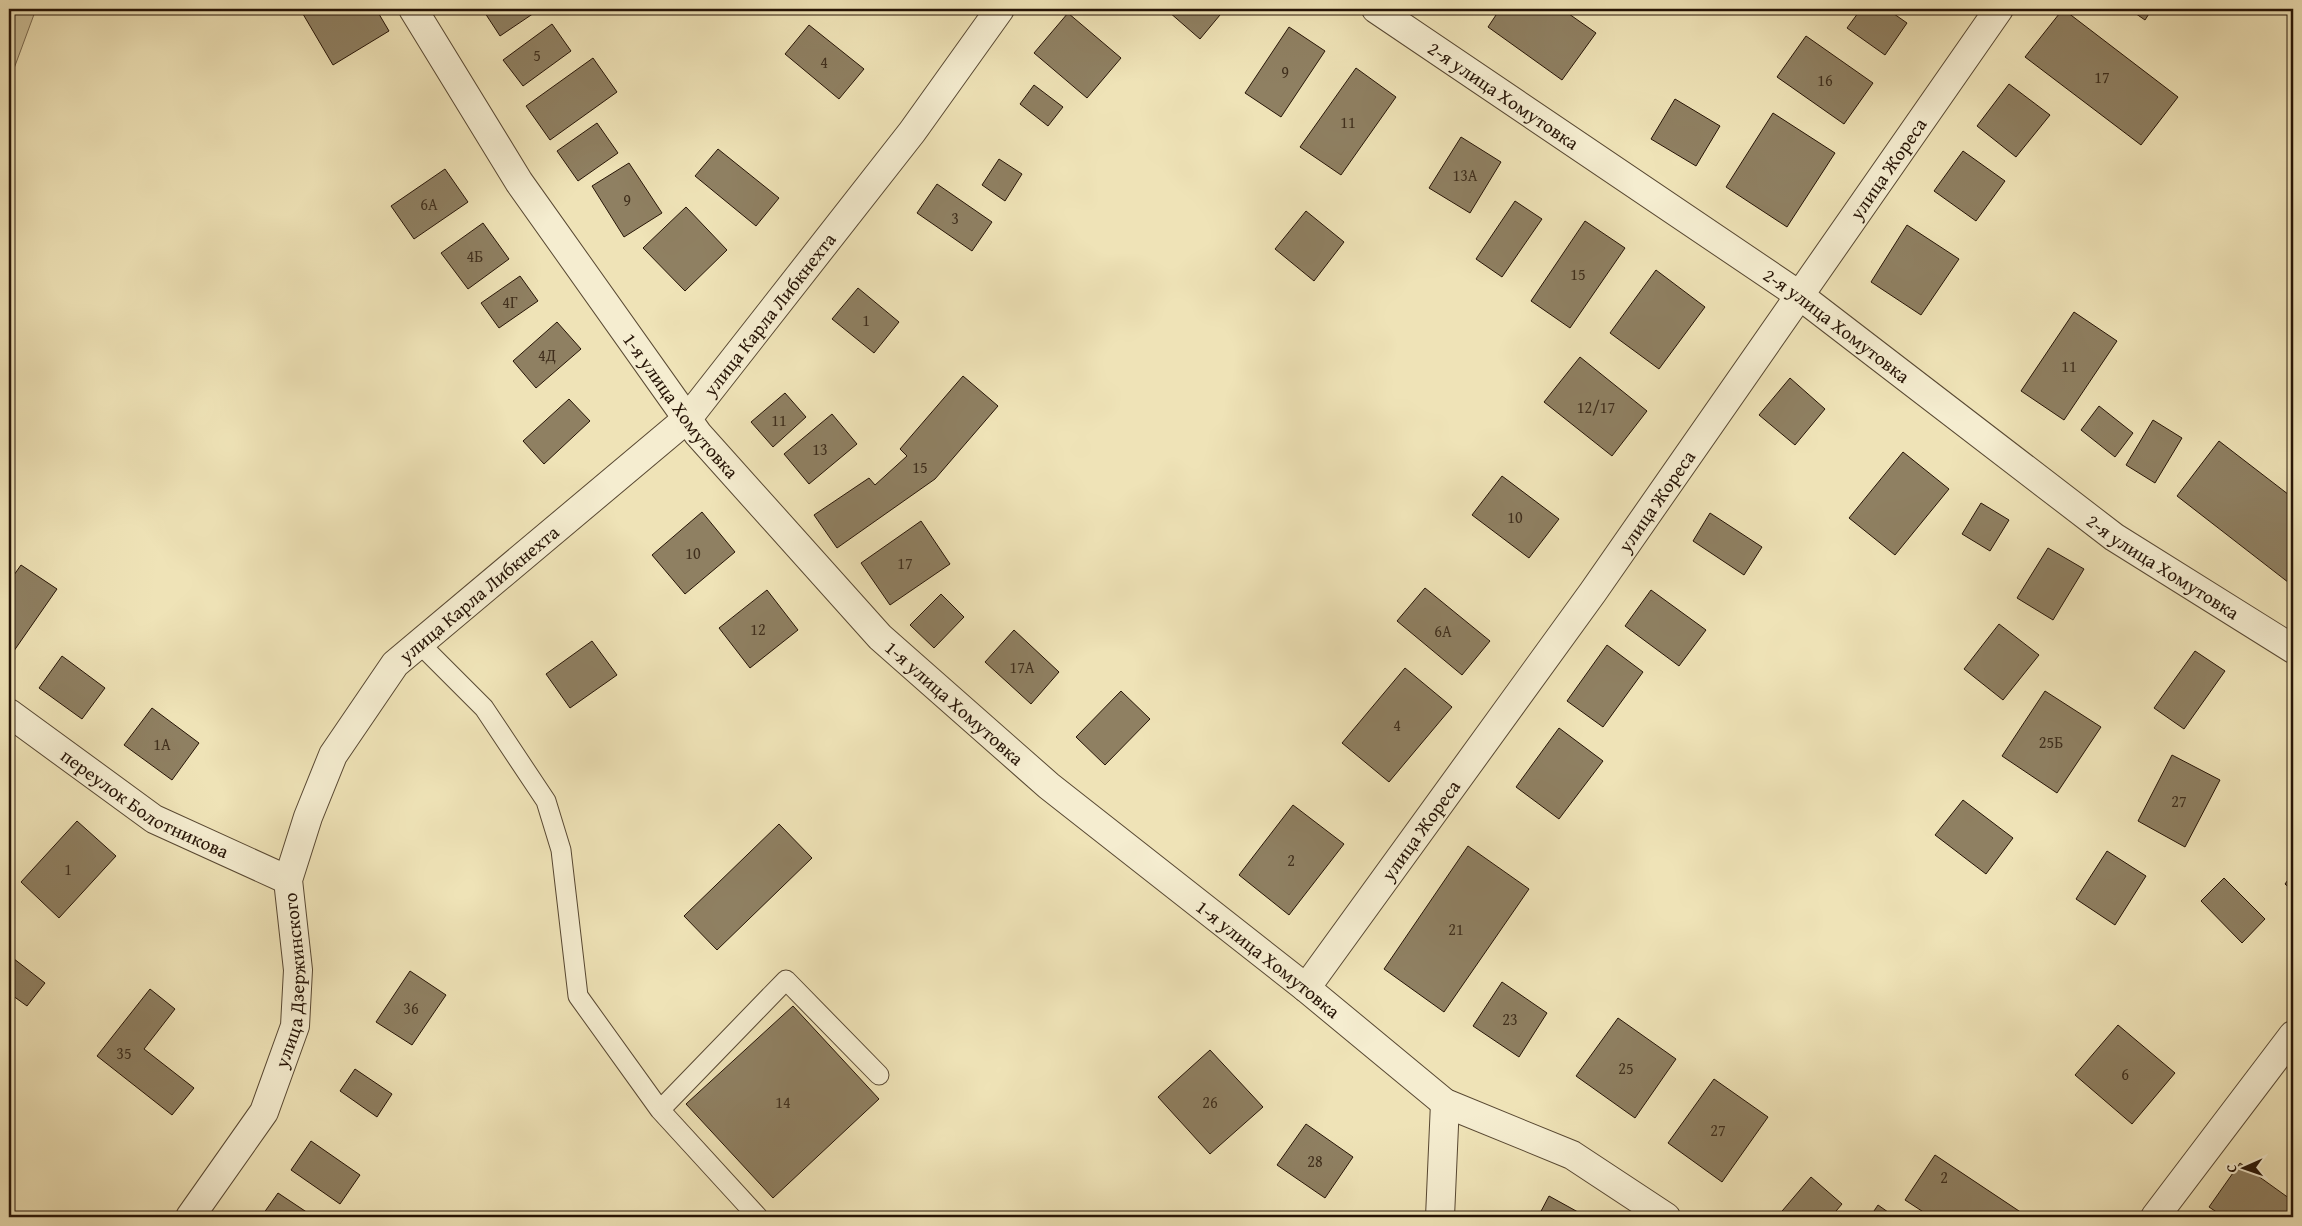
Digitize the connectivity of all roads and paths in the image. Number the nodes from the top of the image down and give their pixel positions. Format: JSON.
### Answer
{"nodes":[{"id":1,"x":413,"y":9,"type":"edge"},
{"id":2,"x":1000,"y":9,"type":"edge"},
{"id":3,"x":1376,"y":9,"type":"edge"},
{"id":4,"x":1999,"y":9,"type":"edge"},
{"id":5,"x":1799,"y":295,"type":"junction"},
{"id":6,"x":688,"y":418,"type":"junction"},
{"id":7,"x":419,"y":643,"type":"junction"},
{"id":8,"x":2293,"y":649,"type":"edge"},
{"id":9,"x":366,"y":704,"type":"joint"},
{"id":10,"x":9,"y":713,"type":"edge"},
{"id":11,"x":288,"y":880,"type":"junction"},
{"id":12,"x":1306,"y":988,"type":"junction"},
{"id":13,"x":2293,"y":1035,"type":"edge"},
{"id":14,"x":879,"y":1075,"type":"dead end"},
{"id":15,"x":1445,"y":1103,"type":"junction"},
{"id":16,"x":660,"y":1110,"type":"junction"},
{"id":17,"x":190,"y":1217,"type":"edge"},
{"id":18,"x":758,"y":1217,"type":"edge"},
{"id":19,"x":1440,"y":1217,"type":"edge"},
{"id":20,"x":1666,"y":1217,"type":"edge"},
{"id":21,"x":2155,"y":1217,"type":"edge"}],
"edges":[{"from":1,"to":6,"type":"street","name":"1-я улица Хомутовка"},
{"from":2,"to":6,"type":"street","name":"улица Карла Либкнехта"},
{"from":3,"to":5,"type":"street","name":"2-я улица Хомутовка"},
{"from":4,"to":5,"type":"street","name":"улица Жореса"},
{"from":5,"to":8,"type":"street","name":"2-я улица Хомутовка"},
{"from":5,"to":12,"type":"street","name":"улица Жореса"},
{"from":6,"to":7,"type":"street","name":"улица Карла Либкнехта"},
{"from":6,"to":12,"type":"street","name":"1-я улица Хомутовка"},
{"from":7,"to":9,"type":"street","name":"улица Карла Либкнехта"},
{"from":7,"to":16,"type":"lane"},
{"from":9,"to":11,"type":"street","name":"улица Дзержинского"},
{"from":10,"to":11,"type":"street","name":"переулок Болотникова"},
{"from":11,"to":17,"type":"street","name":"улица Дзержинского"},
{"from":12,"to":15,"type":"street","name":"1-я улица Хомутовка"},
{"from":13,"to":21,"type":"street"},
{"from":14,"to":16,"type":"lane"},
{"from":15,"to":19,"type":"street"},
{"from":15,"to":20,"type":"street","name":"1-я улица Хомутовка"},
{"from":16,"to":18,"type":"lane"}]}
